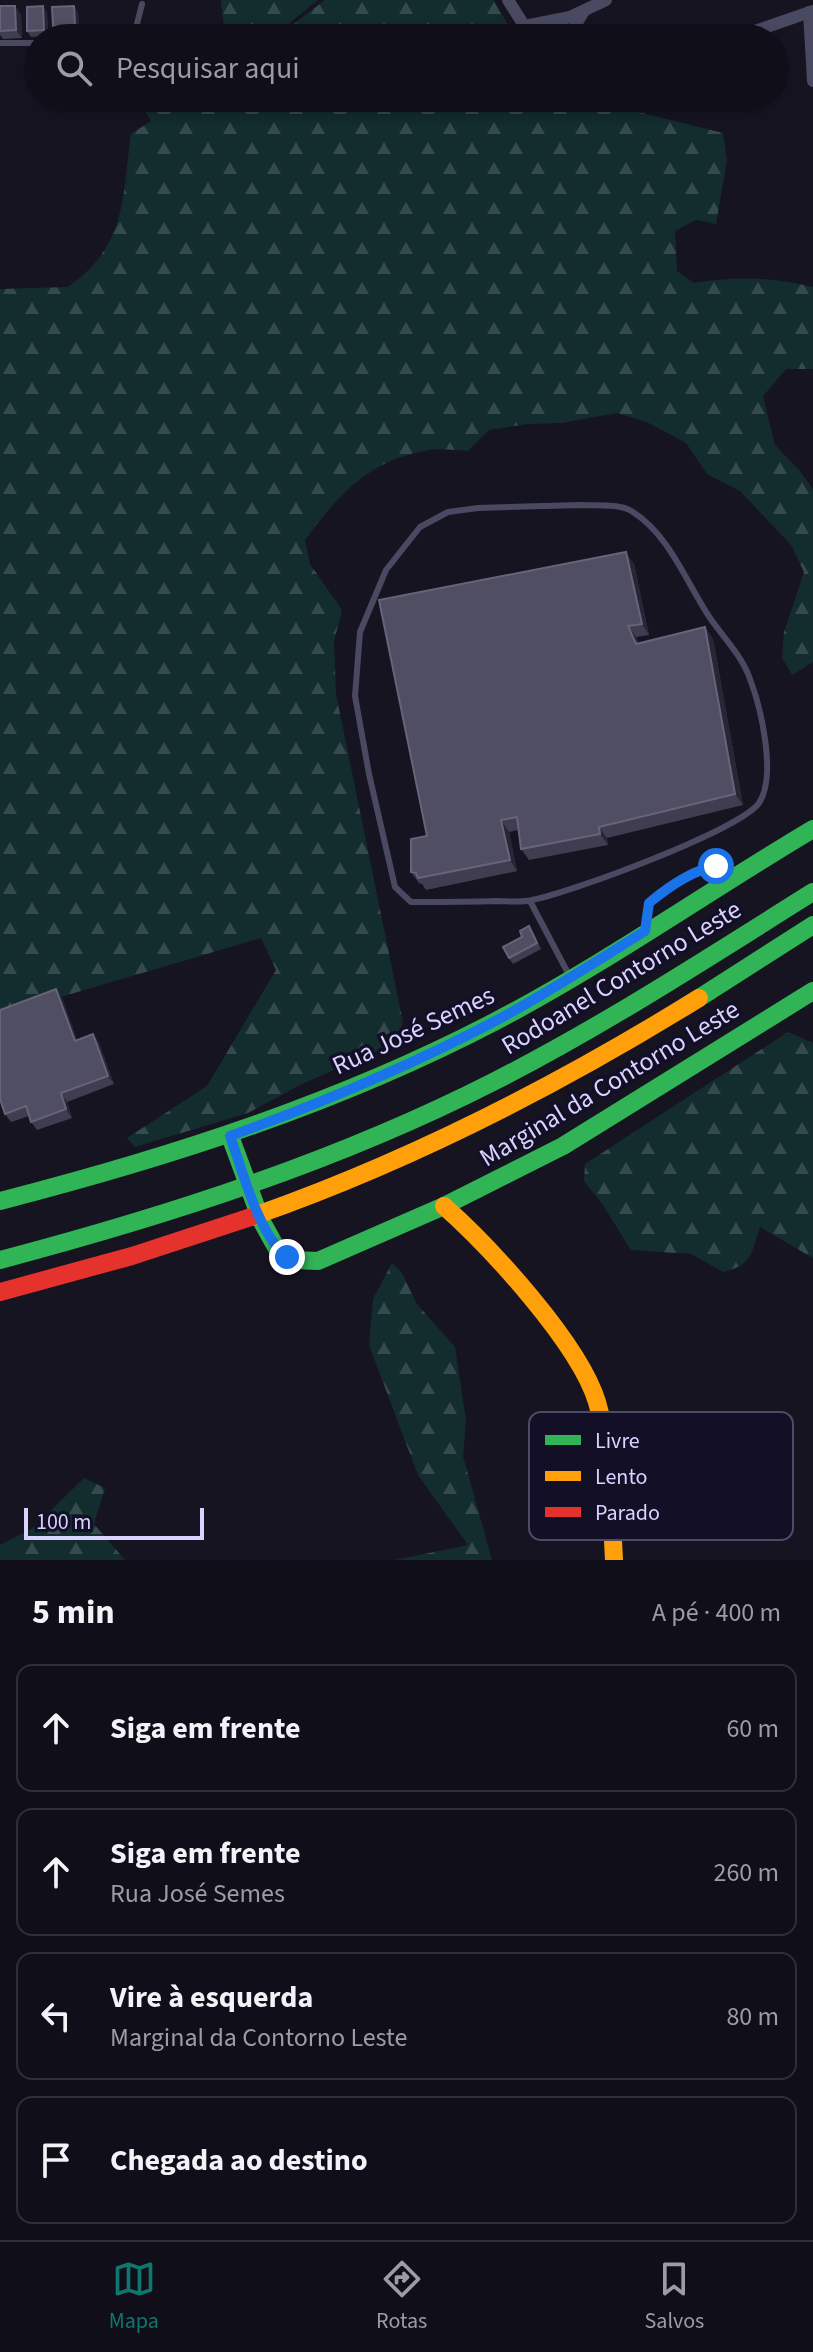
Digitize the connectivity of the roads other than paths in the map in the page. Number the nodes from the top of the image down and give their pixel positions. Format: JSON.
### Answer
{"nodes":[{"id":1,"x":508,"y":0,"type":"edge"},
{"id":2,"x":606,"y":0,"type":"edge"},
{"id":3,"x":142,"y":4,"type":"dead end"},
{"id":4,"x":584,"y":11,"type":"junction"},
{"id":5,"x":811,"y":11,"type":"edge"},
{"id":6,"x":137,"y":24,"type":"edge"},
{"id":7,"x":524,"y":24,"type":"edge"},
{"id":8,"x":548,"y":24,"type":"edge"},
{"id":9,"x":576,"y":24,"type":"edge"},
{"id":10,"x":774,"y":24,"type":"edge"},
{"id":11,"x":0,"y":43,"type":"edge"},
{"id":12,"x":24,"y":43,"type":"edge"},
{"id":13,"x":813,"y":81,"type":"edge"},
{"id":14,"x":813,"y":829,"type":"edge"},
{"id":15,"x":813,"y":892,"type":"edge"},
{"id":16,"x":530,"y":901,"type":"junction"},
{"id":17,"x":813,"y":925,"type":"edge"},
{"id":18,"x":571,"y":978,"type":"junction"},
{"id":19,"x":813,"y":991,"type":"edge"},
{"id":20,"x":230,"y":1136,"type":"junction"},
{"id":21,"x":0,"y":1201,"type":"edge"},
{"id":22,"x":444,"y":1206,"type":"junction"},
{"id":23,"x":0,"y":1260,"type":"edge"},
{"id":24,"x":0,"y":1292,"type":"edge"},
{"id":25,"x":599,"y":1412,"type":"edge"},
{"id":26,"x":612,"y":1540,"type":"edge"},
{"id":27,"x":614,"y":1560,"type":"edge"}],
"edges":[{"from":1,"to":7,"type":"street"},
{"from":2,"to":4,"type":"street"},
{"from":3,"to":6,"type":"lane"},
{"from":4,"to":8,"type":"street"},
{"from":4,"to":9,"type":"street"},
{"from":5,"to":10,"type":"street"},
{"from":5,"to":13,"type":"street"},
{"from":11,"to":12,"type":"lane"},
{"from":14,"to":18,"type":"main road","name":"Rua José Semes"},
{"from":15,"to":23,"type":"main road","name":"Rodoanel Contorno Leste"},
{"from":16,"to":16,"type":"lane"},
{"from":16,"to":18,"type":"lane"},
{"from":17,"to":24,"type":"main road"},
{"from":18,"to":20,"type":"main road","name":"Rua José Semes"},
{"from":19,"to":22,"type":"main road","name":"Marginal da Contorno Leste"},
{"from":20,"to":21,"type":"main road","name":"Rua José Semes"},
{"from":20,"to":22,"type":"main road","name":"Marginal da Contorno Leste"},
{"from":22,"to":25,"type":"main road"},
{"from":26,"to":27,"type":"main road"}]}
